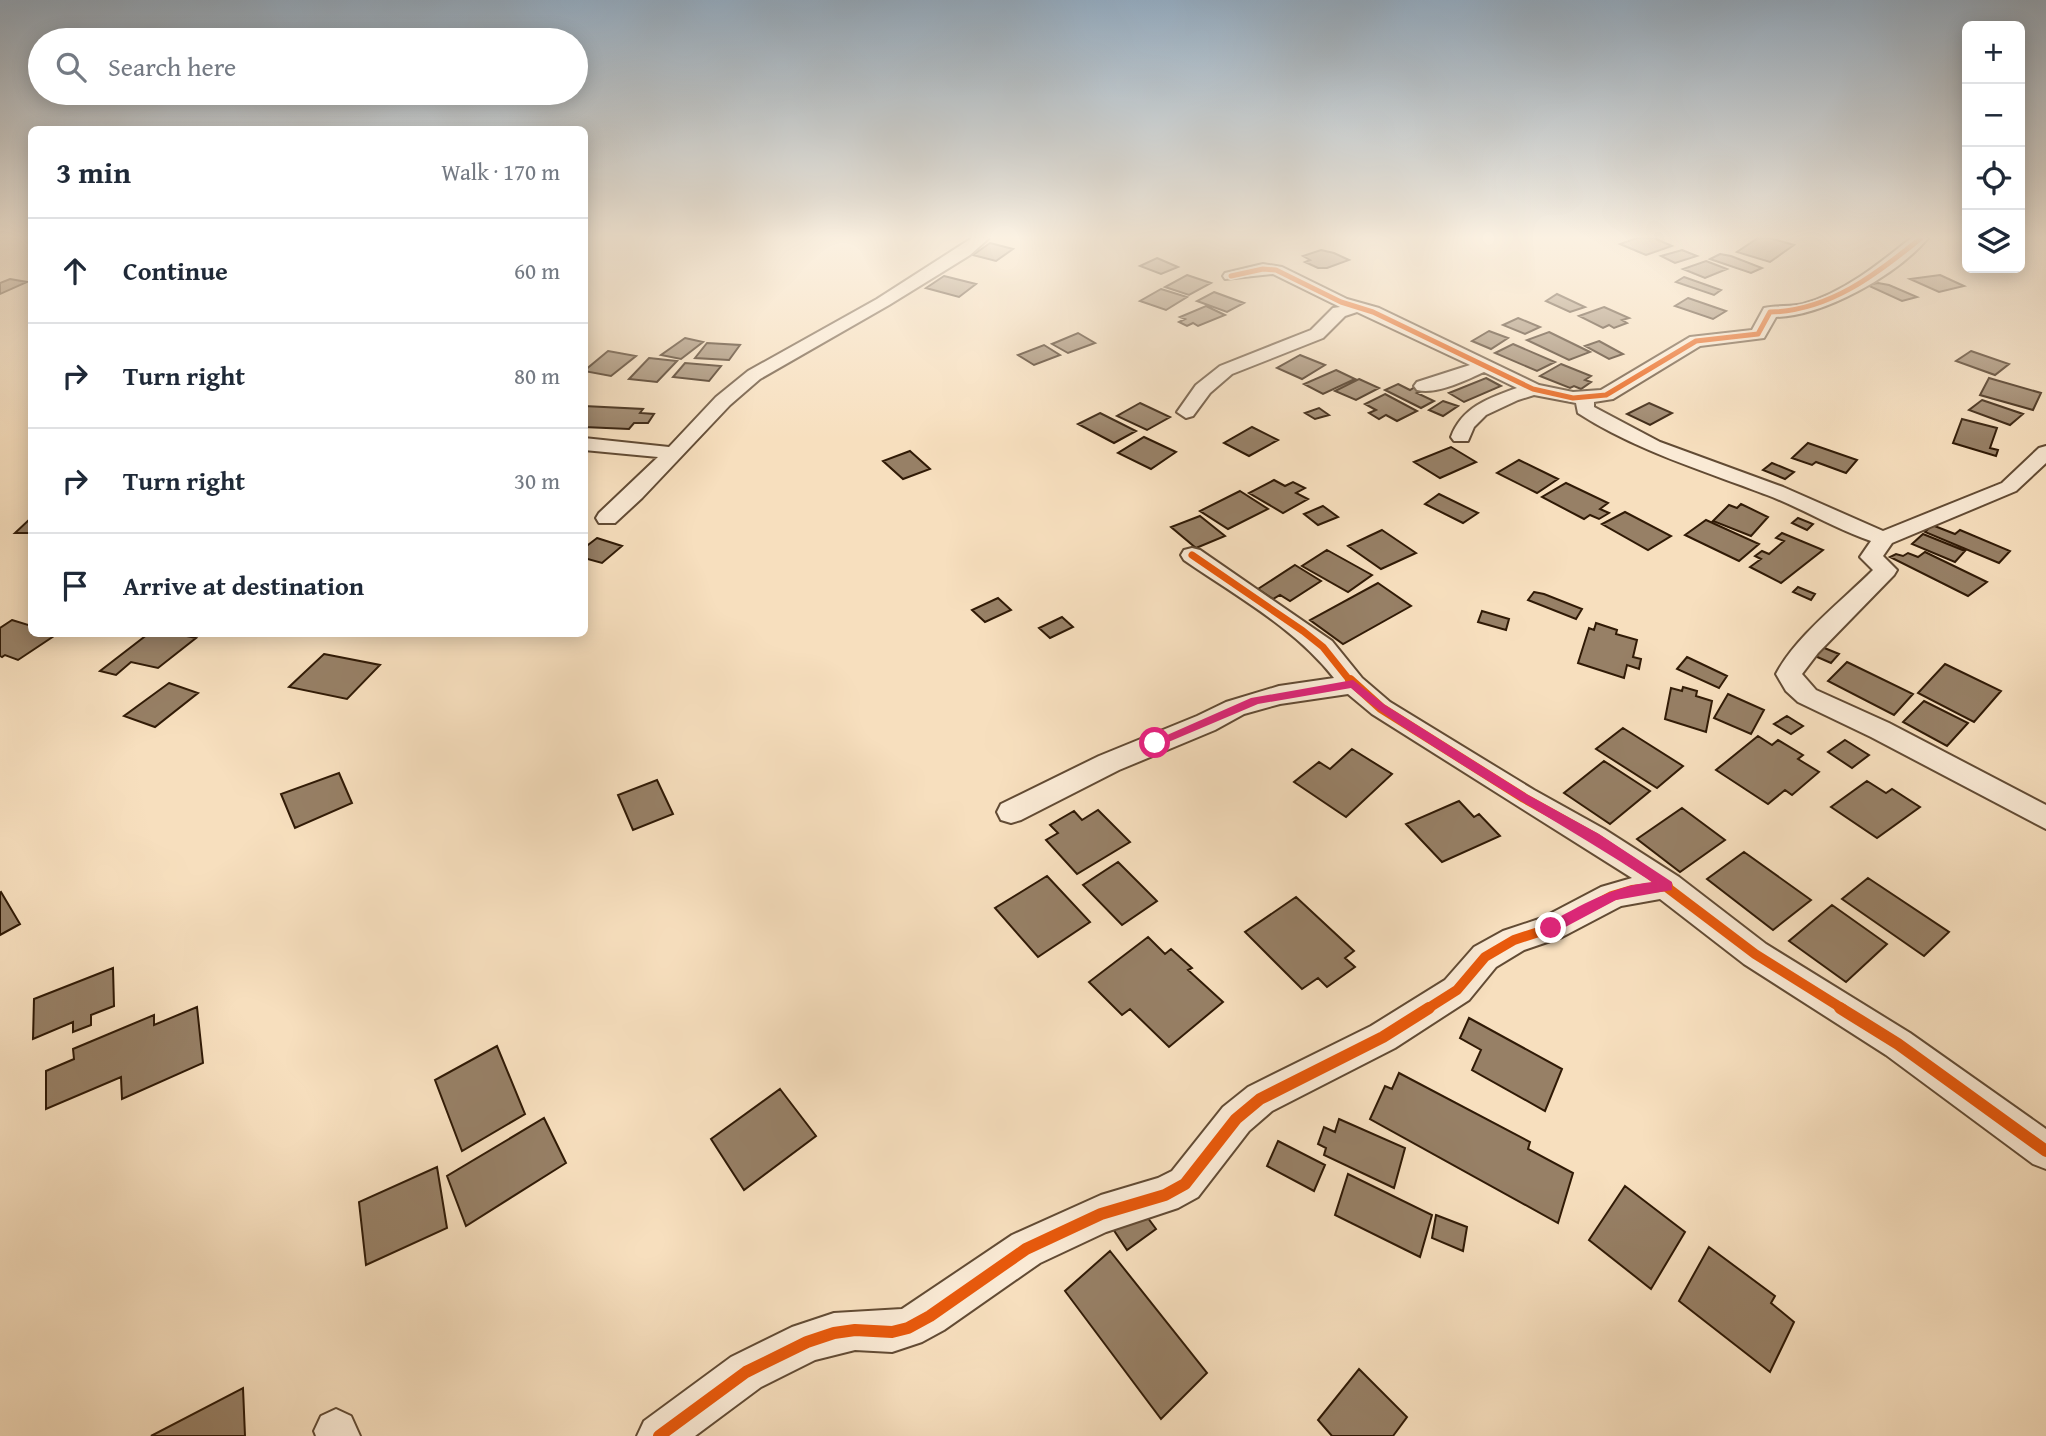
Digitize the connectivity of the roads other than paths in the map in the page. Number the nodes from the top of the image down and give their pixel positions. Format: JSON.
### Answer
{"nodes":[{"id":1,"x":878,"y":305,"type":"edge"},
{"id":2,"x":1355,"y":305,"type":"edge"},
{"id":3,"x":1819,"y":305,"type":"edge"},
{"id":4,"x":1359,"y":307,"type":"junction"},
{"id":5,"x":1482,"y":367,"type":"junction"},
{"id":6,"x":1423,"y":386,"type":"dead end"},
{"id":7,"x":1532,"y":389,"type":"junction"},
{"id":8,"x":1585,"y":399,"type":"junction"},
{"id":9,"x":1186,"y":412,"type":"dead end"},
{"id":10,"x":1461,"y":438,"type":"dead end"},
{"id":11,"x":588,"y":444,"type":"edge"},
{"id":12,"x":2046,"y":452,"type":"edge"},
{"id":13,"x":674,"y":453,"type":"junction"},
{"id":14,"x":607,"y":518,"type":"dead end"},
{"id":15,"x":1884,"y":538,"type":"junction"},
{"id":16,"x":1192,"y":555,"type":"dead end"},
{"id":17,"x":1353,"y":684,"type":"junction"},
{"id":18,"x":1011,"y":812,"type":"dead end"},
{"id":19,"x":2046,"y":818,"type":"edge"},
{"id":20,"x":1668,"y":886,"type":"junction"},
{"id":21,"x":2046,"y":1152,"type":"edge"},
{"id":22,"x":659,"y":1436,"type":"edge"}],
"edges":[{"from":1,"to":13,"type":"street"},
{"from":2,"to":4,"type":"street"},
{"from":3,"to":8,"type":"street"},
{"from":4,"to":5,"type":"street"},
{"from":4,"to":9,"type":"street"},
{"from":5,"to":6,"type":"street"},
{"from":5,"to":7,"type":"street"},
{"from":7,"to":8,"type":"street"},
{"from":7,"to":10,"type":"street"},
{"from":8,"to":15,"type":"street"},
{"from":11,"to":13,"type":"street"},
{"from":12,"to":15,"type":"street"},
{"from":13,"to":14,"type":"street"},
{"from":15,"to":19,"type":"street"},
{"from":16,"to":17,"type":"street"},
{"from":17,"to":18,"type":"street"},
{"from":17,"to":20,"type":"street"},
{"from":20,"to":21,"type":"street"},
{"from":20,"to":22,"type":"street"}]}
